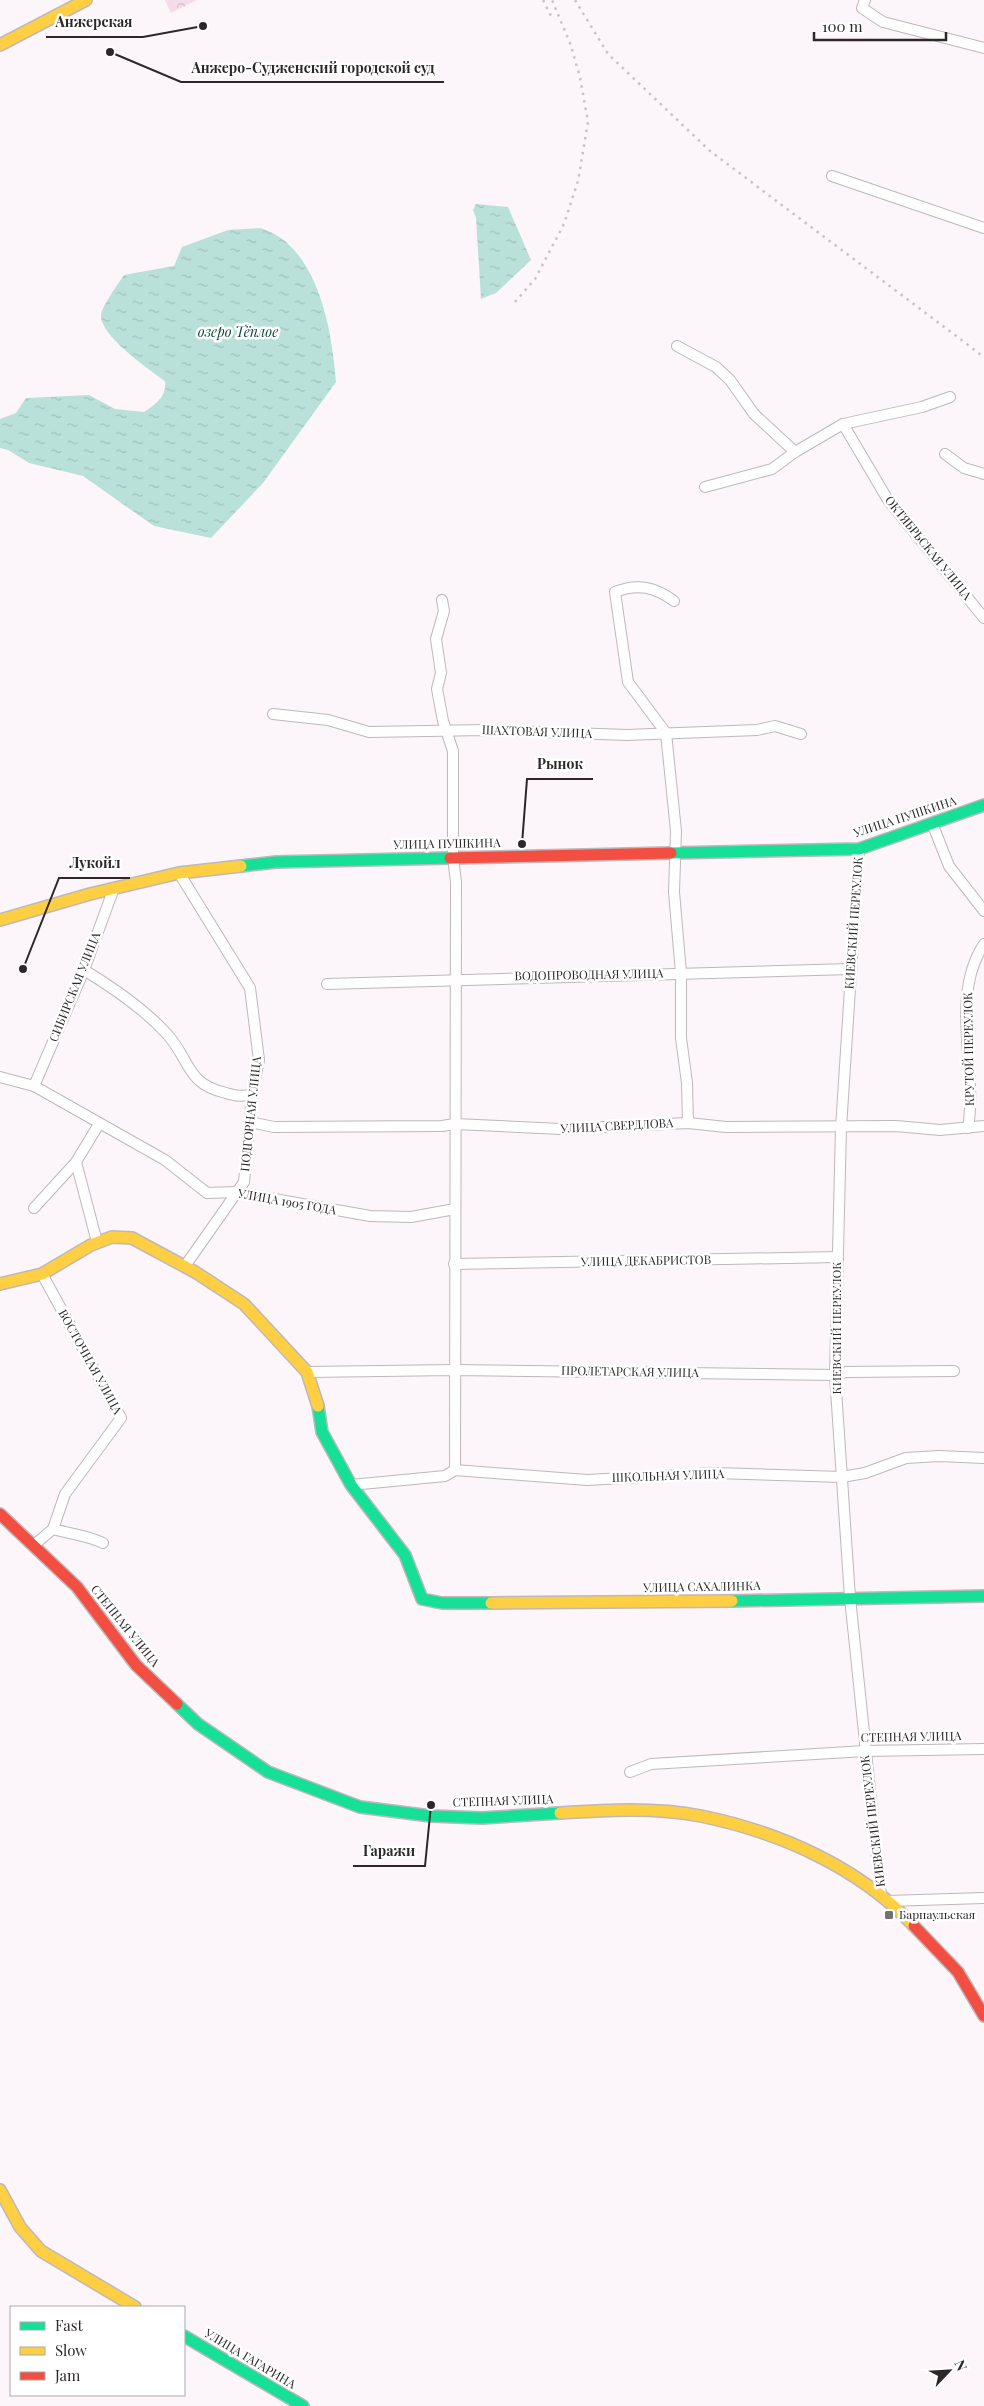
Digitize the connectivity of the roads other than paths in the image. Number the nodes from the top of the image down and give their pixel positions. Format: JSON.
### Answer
{"nodes":[{"id":1,"x":86,"y":0,"type":"edge"},
{"id":2,"x":853,"y":0,"type":"edge"},
{"id":3,"x":864,"y":4,"type":"edge"},
{"id":4,"x":0,"y":46,"type":"edge"},
{"id":5,"x":984,"y":48,"type":"edge"},
{"id":6,"x":832,"y":176,"type":"dead end"},
{"id":7,"x":984,"y":228,"type":"edge"},
{"id":8,"x":677,"y":346,"type":"dead end"},
{"id":9,"x":950,"y":397,"type":"dead end"},
{"id":10,"x":843,"y":424,"type":"junction"},
{"id":11,"x":795,"y":452,"type":"junction"},
{"id":12,"x":945,"y":454,"type":"dead end"},
{"id":13,"x":984,"y":474,"type":"edge"},
{"id":14,"x":705,"y":487,"type":"dead end"},
{"id":15,"x":442,"y":600,"type":"dead end"},
{"id":16,"x":674,"y":600,"type":"dead end"},
{"id":17,"x":984,"y":618,"type":"edge"},
{"id":18,"x":273,"y":714,"type":"dead end"},
{"id":19,"x":446,"y":731,"type":"junction"},
{"id":20,"x":666,"y":733,"type":"junction"},
{"id":21,"x":801,"y":734,"type":"dead end"},
{"id":22,"x":984,"y":805,"type":"edge"},
{"id":23,"x":932,"y":823,"type":"junction"},
{"id":24,"x":859,"y":848,"type":"junction"},
{"id":25,"x":674,"y":853,"type":"junction"},
{"id":26,"x":453,"y":857,"type":"junction"},
{"id":27,"x":179,"y":873,"type":"junction"},
{"id":28,"x":114,"y":888,"type":"junction"},
{"id":29,"x":984,"y":911,"type":"edge"},
{"id":30,"x":0,"y":920,"type":"edge"},
{"id":31,"x":984,"y":944,"type":"edge"},
{"id":32,"x":851,"y":969,"type":"junction"},
{"id":33,"x":84,"y":970,"type":"junction"},
{"id":34,"x":681,"y":973,"type":"junction"},
{"id":35,"x":454,"y":979,"type":"junction"},
{"id":36,"x":326,"y":984,"type":"dead end"},
{"id":37,"x":0,"y":1076,"type":"edge"},
{"id":38,"x":34,"y":1086,"type":"junction"},
{"id":39,"x":252,"y":1094,"type":"junction"},
{"id":40,"x":250,"y":1122,"type":"junction"},
{"id":41,"x":688,"y":1123,"type":"junction"},
{"id":42,"x":99,"y":1124,"type":"junction"},
{"id":43,"x":455,"y":1124,"type":"junction"},
{"id":44,"x":984,"y":1126,"type":"edge"},
{"id":45,"x":841,"y":1128,"type":"junction"},
{"id":46,"x":968,"y":1128,"type":"junction"},
{"id":47,"x":76,"y":1162,"type":"junction"},
{"id":48,"x":236,"y":1192,"type":"junction"},
{"id":49,"x":34,"y":1208,"type":"dead end"},
{"id":50,"x":454,"y":1209,"type":"junction"},
{"id":51,"x":94,"y":1244,"type":"junction"},
{"id":52,"x":838,"y":1257,"type":"junction"},
{"id":53,"x":454,"y":1264,"type":"junction"},
{"id":54,"x":185,"y":1266,"type":"junction"},
{"id":55,"x":42,"y":1274,"type":"junction"},
{"id":56,"x":0,"y":1284,"type":"edge"},
{"id":57,"x":455,"y":1370,"type":"junction"},
{"id":58,"x":307,"y":1372,"type":"junction"},
{"id":59,"x":954,"y":1372,"type":"dead end"},
{"id":60,"x":835,"y":1375,"type":"junction"},
{"id":61,"x":984,"y":1458,"type":"edge"},
{"id":62,"x":455,"y":1470,"type":"junction"},
{"id":63,"x":842,"y":1477,"type":"junction"},
{"id":64,"x":351,"y":1485,"type":"junction"},
{"id":65,"x":0,"y":1514,"type":"edge"},
{"id":66,"x":53,"y":1529,"type":"junction"},
{"id":67,"x":103,"y":1543,"type":"dead end"},
{"id":68,"x":34,"y":1545,"type":"junction"},
{"id":69,"x":984,"y":1596,"type":"edge"},
{"id":70,"x":850,"y":1598,"type":"junction"},
{"id":71,"x":984,"y":1749,"type":"edge"},
{"id":72,"x":865,"y":1751,"type":"junction"},
{"id":73,"x":630,"y":1772,"type":"dead end"},
{"id":74,"x":884,"y":1898,"type":"junction"},
{"id":75,"x":984,"y":1898,"type":"edge"},
{"id":76,"x":984,"y":2016,"type":"edge"},
{"id":77,"x":0,"y":2190,"type":"edge"},
{"id":78,"x":133,"y":2306,"type":"edge"},
{"id":79,"x":185,"y":2337,"type":"edge"},
{"id":80,"x":303,"y":2406,"type":"edge"}],
"edges":[{"from":1,"to":4,"type":"street"},
{"from":2,"to":3,"type":"street"},
{"from":3,"to":5,"type":"street"},
{"from":6,"to":7,"type":"street"},
{"from":8,"to":11,"type":"street"},
{"from":9,"to":10,"type":"street"},
{"from":10,"to":11,"type":"street"},
{"from":10,"to":17,"type":"street","name":"ОКТЯБРЬСКАЯ УЛИЦА"},
{"from":11,"to":14,"type":"street"},
{"from":12,"to":13,"type":"street"},
{"from":15,"to":19,"type":"street"},
{"from":16,"to":20,"type":"street"},
{"from":18,"to":19,"type":"street","name":"ШАХТОВАЯ УЛИЦА"},
{"from":19,"to":20,"type":"street","name":"ШАХТОВАЯ УЛИЦА"},
{"from":19,"to":26,"type":"street"},
{"from":20,"to":21,"type":"street","name":"ШАХТОВАЯ УЛИЦА"},
{"from":20,"to":25,"type":"street"},
{"from":22,"to":23,"type":"street","name":"УЛИЦА ПУШКИНА"},
{"from":23,"to":24,"type":"street","name":"УЛИЦА ПУШКИНА"},
{"from":23,"to":29,"type":"street"},
{"from":24,"to":25,"type":"street","name":"УЛИЦА ПУШКИНА"},
{"from":24,"to":32,"type":"street","name":"КИЕВСКИЙ ПЕРЕУЛОК"},
{"from":25,"to":26,"type":"street","name":"УЛИЦА ПУШКИНА"},
{"from":25,"to":34,"type":"street"},
{"from":26,"to":27,"type":"street","name":"УЛИЦА ПУШКИНА"},
{"from":26,"to":35,"type":"street"},
{"from":27,"to":28,"type":"street","name":"УЛИЦА ПУШКИНА"},
{"from":27,"to":39,"type":"street","name":"ПОДГОРНАЯ УЛИЦА"},
{"from":28,"to":30,"type":"street","name":"УЛИЦА ПУШКИНА"},
{"from":28,"to":33,"type":"street","name":"СИБИРСКАЯ УЛИЦА"},
{"from":31,"to":46,"type":"street","name":"КРУТОЙ ПЕРЕУЛОК"},
{"from":32,"to":34,"type":"street","name":"ВОДОПРОВОДНАЯ УЛИЦА"},
{"from":32,"to":45,"type":"street","name":"КИЕВСКИЙ ПЕРЕУЛОК"},
{"from":33,"to":38,"type":"street","name":"СИБИРСКАЯ УЛИЦА"},
{"from":33,"to":39,"type":"street"},
{"from":34,"to":35,"type":"street","name":"ВОДОПРОВОДНАЯ УЛИЦА"},
{"from":34,"to":41,"type":"street"},
{"from":35,"to":36,"type":"street","name":"ВОДОПРОВОДНАЯ УЛИЦА"},
{"from":35,"to":43,"type":"street"},
{"from":37,"to":38,"type":"street","name":"УЛИЦА 1905 ГОДА"},
{"from":38,"to":42,"type":"street","name":"УЛИЦА 1905 ГОДА"},
{"from":39,"to":40,"type":"street","name":"ПОДГОРНАЯ УЛИЦА"},
{"from":40,"to":43,"type":"street","name":"УЛИЦА СВЕРДЛОВА"},
{"from":40,"to":48,"type":"street","name":"ПОДГОРНАЯ УЛИЦА"},
{"from":41,"to":43,"type":"street","name":"УЛИЦА СВЕРДЛОВА"},
{"from":41,"to":45,"type":"street","name":"УЛИЦА СВЕРДЛОВА"},
{"from":42,"to":47,"type":"street"},
{"from":42,"to":48,"type":"street","name":"УЛИЦА 1905 ГОДА"},
{"from":43,"to":50,"type":"street"},
{"from":44,"to":46,"type":"street","name":"УЛИЦА СВЕРДЛОВА"},
{"from":45,"to":46,"type":"street","name":"УЛИЦА СВЕРДЛОВА"},
{"from":45,"to":52,"type":"street","name":"КИЕВСКИЙ ПЕРЕУЛОК"},
{"from":47,"to":49,"type":"street"},
{"from":47,"to":51,"type":"street"},
{"from":48,"to":50,"type":"street","name":"УЛИЦА 1905 ГОДА"},
{"from":48,"to":54,"type":"street","name":"ПОДГОРНАЯ УЛИЦА"},
{"from":50,"to":53,"type":"street"},
{"from":51,"to":54,"type":"street"},
{"from":51,"to":55,"type":"street"},
{"from":52,"to":53,"type":"street","name":"УЛИЦА ДЕКАБРИСТОВ"},
{"from":52,"to":60,"type":"street","name":"КИЕВСКИЙ ПЕРЕУЛОК"},
{"from":53,"to":57,"type":"street"},
{"from":54,"to":58,"type":"street"},
{"from":55,"to":56,"type":"street"},
{"from":55,"to":66,"type":"street","name":"ВОСТОЧНАЯ УЛИЦА"},
{"from":57,"to":58,"type":"street","name":"ПРОЛЕТАРСКАЯ УЛИЦА"},
{"from":57,"to":60,"type":"street","name":"ПРОЛЕТАРСКАЯ УЛИЦА"},
{"from":57,"to":62,"type":"street"},
{"from":58,"to":64,"type":"street"},
{"from":59,"to":60,"type":"street","name":"ПРОЛЕТАРСКАЯ УЛИЦА"},
{"from":60,"to":63,"type":"street","name":"КИЕВСКИЙ ПЕРЕУЛОК"},
{"from":61,"to":63,"type":"street","name":"ШКОЛЬНАЯ УЛИЦА"},
{"from":62,"to":63,"type":"street","name":"ШКОЛЬНАЯ УЛИЦА"},
{"from":62,"to":64,"type":"street","name":"ШКОЛЬНАЯ УЛИЦА"},
{"from":63,"to":70,"type":"street","name":"КИЕВСКИЙ ПЕРЕУЛОК"},
{"from":64,"to":70,"type":"street","name":"УЛИЦА САХАЛИНКА"},
{"from":65,"to":68,"type":"street","name":"СТЕПНАЯ УЛИЦА"},
{"from":66,"to":67,"type":"street"},
{"from":66,"to":68,"type":"street"},
{"from":68,"to":74,"type":"street","name":"СТЕПНАЯ УЛИЦА"},
{"from":69,"to":70,"type":"street","name":"УЛИЦА САХАЛИНКА"},
{"from":70,"to":72,"type":"street","name":"КИЕВСКИЙ ПЕРЕУЛОК"},
{"from":71,"to":72,"type":"street","name":"СТЕПНАЯ УЛИЦА"},
{"from":72,"to":73,"type":"street","name":"СТЕПНАЯ УЛИЦА"},
{"from":72,"to":74,"type":"street","name":"КИЕВСКИЙ ПЕРЕУЛОК"},
{"from":74,"to":75,"type":"street"},
{"from":74,"to":76,"type":"street","name":"СТЕПНАЯ УЛИЦА"},
{"from":77,"to":78,"type":"street"},
{"from":79,"to":80,"type":"street","name":"УЛИЦА ГАГАРИНА"}]}
